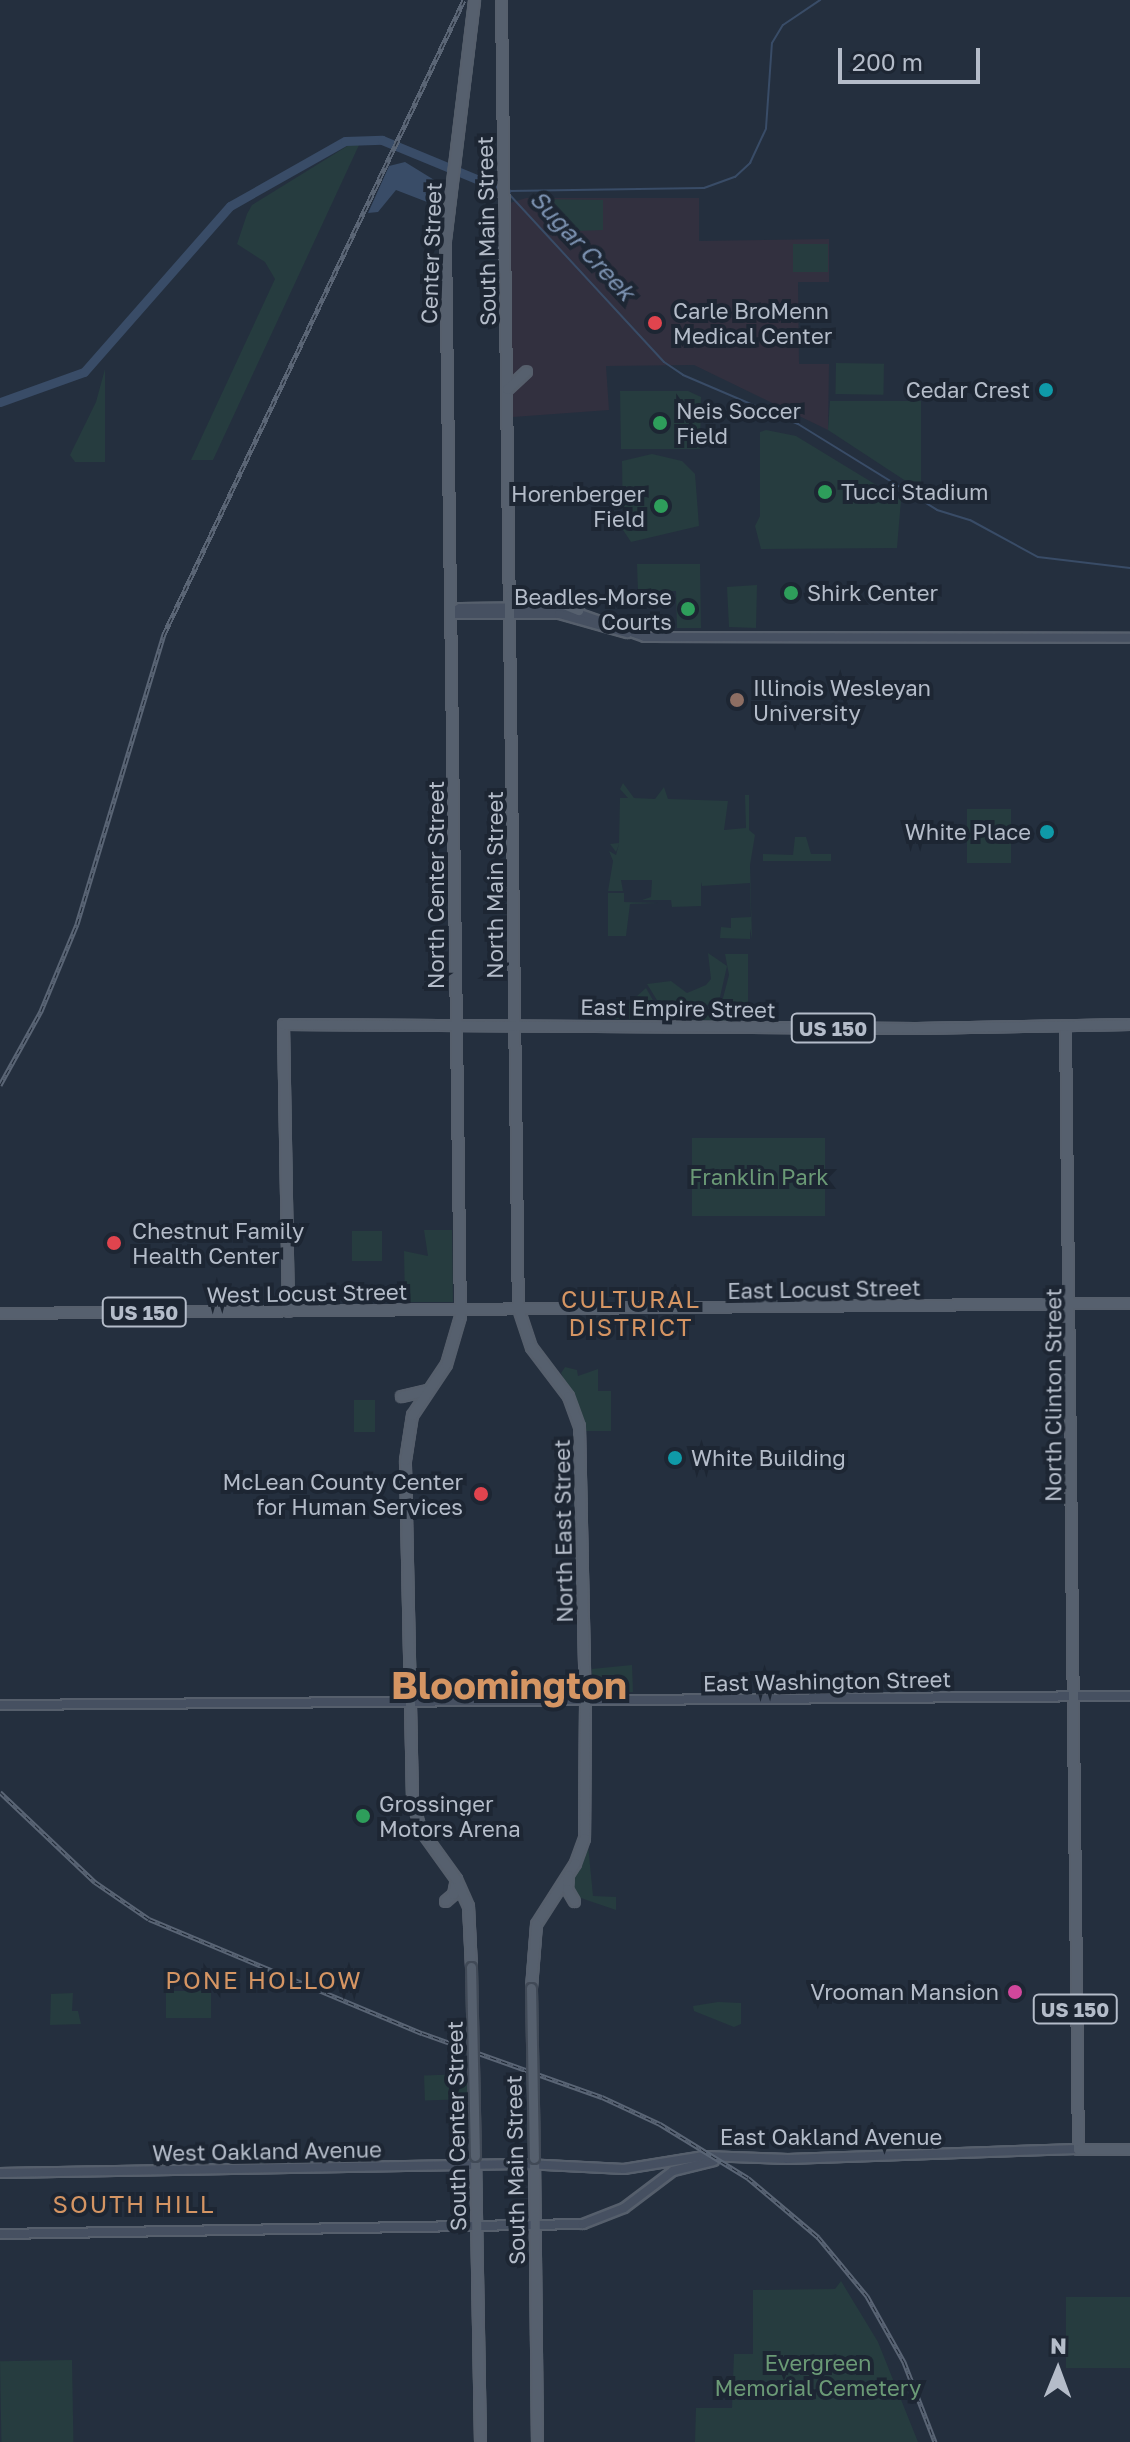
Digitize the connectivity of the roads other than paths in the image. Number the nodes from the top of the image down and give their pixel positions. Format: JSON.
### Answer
{"nodes":[{"id":1,"x":474,"y":0,"type":"edge"},
{"id":2,"x":501,"y":0,"type":"edge"},
{"id":3,"x":526,"y":371,"type":"dead end"},
{"id":4,"x":507,"y":389,"type":"junction"},
{"id":5,"x":508,"y":461,"type":"joint"},
{"id":6,"x":448,"y":462,"type":"joint"},
{"id":7,"x":510,"y":595,"type":"junction"},
{"id":8,"x":510,"y":610,"type":"junction"},
{"id":9,"x":578,"y":610,"type":"junction"},
{"id":10,"x":451,"y":613,"type":"junction"},
{"id":11,"x":627,"y":633,"type":"junction"},
{"id":12,"x":1130,"y":638,"type":"edge"},
{"id":13,"x":455,"y":1023,"type":"junction"},
{"id":14,"x":514,"y":1023,"type":"junction"},
{"id":15,"x":1130,"y":1024,"type":"edge"},
{"id":16,"x":1065,"y":1025,"type":"junction"},
{"id":17,"x":1130,"y":1303,"type":"edge"},
{"id":18,"x":1071,"y":1304,"type":"junction"},
{"id":19,"x":518,"y":1308,"type":"junction"},
{"id":20,"x":538,"y":1308,"type":"junction"},
{"id":21,"x":460,"y":1309,"type":"junction"},
{"id":22,"x":438,"y":1310,"type":"junction"},
{"id":23,"x":288,"y":1311,"type":"junction"},
{"id":24,"x":0,"y":1313,"type":"edge"},
{"id":25,"x":458,"y":1331,"type":"junction"},
{"id":26,"x":525,"y":1335,"type":"junction"},
{"id":27,"x":427,"y":1390,"type":"junction"},
{"id":28,"x":412,"y":1415,"type":"junction"},
{"id":29,"x":1130,"y":1696,"type":"edge"},
{"id":30,"x":1072,"y":1697,"type":"junction"},
{"id":31,"x":585,"y":1701,"type":"junction"},
{"id":32,"x":409,"y":1703,"type":"junction"},
{"id":33,"x":0,"y":1705,"type":"edge"},
{"id":34,"x":568,"y":1874,"type":"junction"},
{"id":35,"x":456,"y":1879,"type":"junction"},
{"id":36,"x":445,"y":1901,"type":"dead end"},
{"id":37,"x":574,"y":1901,"type":"dead end"},
{"id":38,"x":1077,"y":2131,"type":"junction"},
{"id":39,"x":1078,"y":2149,"type":"junction"},
{"id":40,"x":1101,"y":2149,"type":"junction"},
{"id":41,"x":1130,"y":2149,"type":"edge"},
{"id":42,"x":475,"y":2160,"type":"junction"},
{"id":43,"x":731,"y":2160,"type":"junction"},
{"id":44,"x":534,"y":2161,"type":"junction"},
{"id":45,"x":0,"y":2173,"type":"edge"},
{"id":46,"x":534,"y":2224,"type":"junction"},
{"id":47,"x":477,"y":2225,"type":"junction"},
{"id":48,"x":0,"y":2234,"type":"edge"},
{"id":49,"x":480,"y":2442,"type":"edge"},
{"id":50,"x":537,"y":2442,"type":"edge"}],
"edges":[{"from":1,"to":6,"type":"main road","name":"Center Street"},
{"from":2,"to":4,"type":"main road","name":"South Main Street"},
{"from":3,"to":4,"type":"main road"},
{"from":4,"to":5,"type":"main road","name":"South Main Street"},
{"from":5,"to":7,"type":"main road","name":"North Main Street"},
{"from":6,"to":10,"type":"main road","name":"North Center Street"},
{"from":7,"to":8,"type":"main road","name":"North Main Street"},
{"from":7,"to":9,"type":"main road"},
{"from":8,"to":9,"type":"main road"},
{"from":8,"to":10,"type":"main road"},
{"from":8,"to":11,"type":"main road"},
{"from":8,"to":14,"type":"main road","name":"North Main Street"},
{"from":9,"to":11,"type":"main road"},
{"from":10,"to":13,"type":"main road","name":"North Center Street"},
{"from":11,"to":12,"type":"main road"},
{"from":13,"to":14,"type":"main road","number":"US 150"},
{"from":13,"to":21,"type":"main road","name":"North Center Street"},
{"from":13,"to":23,"type":"main road","number":"US 150"},
{"from":14,"to":16,"type":"main road","name":"East Empire Street","number":"US 150"},
{"from":14,"to":19,"type":"main road","name":"North Main Street"},
{"from":15,"to":16,"type":"main road","name":"East Empire Street"},
{"from":16,"to":18,"type":"main road","name":"North Clinton Street","number":"US 150"},
{"from":17,"to":18,"type":"main road","name":"East Locust Street"},
{"from":18,"to":20,"type":"main road","name":"East Locust Street","number":"US 150"},
{"from":18,"to":30,"type":"main road","name":"North Clinton Street","number":"US 150"},
{"from":19,"to":20,"type":"main road","name":"East Locust Street","number":"US 150"},
{"from":19,"to":21,"type":"main road","name":"West Locust Street","number":"US 150"},
{"from":19,"to":26,"type":"main road","name":"North East Street"},
{"from":20,"to":26,"type":"main road"},
{"from":21,"to":22,"type":"main road","name":"West Locust Street","number":"US 150"},
{"from":21,"to":25,"type":"main road","name":"North Center Street"},
{"from":22,"to":23,"type":"main road","name":"West Locust Street","number":"US 150"},
{"from":22,"to":25,"type":"main road"},
{"from":23,"to":24,"type":"main road","name":"West Locust Street","number":"US 150"},
{"from":25,"to":27,"type":"main road","name":"North Center Street"},
{"from":26,"to":31,"type":"main road","name":"North East Street"},
{"from":27,"to":28,"type":"main road"},
{"from":27,"to":28,"type":"main road"},
{"from":28,"to":32,"type":"main road"},
{"from":29,"to":30,"type":"main road","name":"East Washington Street"},
{"from":30,"to":31,"type":"main road","name":"East Washington Street"},
{"from":30,"to":38,"type":"main road","name":"North Clinton Street","number":"US 150"},
{"from":31,"to":32,"type":"main road","name":"East Washington Street"},
{"from":31,"to":34,"type":"main road","name":"North East Street"},
{"from":32,"to":33,"type":"main road","name":"East Washington Street"},
{"from":32,"to":35,"type":"main road","name":"South Center Street"},
{"from":34,"to":37,"type":"main road"},
{"from":34,"to":44,"type":"main road","name":"South Main Street","bridge":true},
{"from":35,"to":36,"type":"main road"},
{"from":35,"to":42,"type":"main road","name":"South Center Street","bridge":true},
{"from":38,"to":39,"type":"main road","number":"US 150"},
{"from":38,"to":40,"type":"main road"},
{"from":39,"to":40,"type":"main road","name":"East Oakland Avenue"},
{"from":39,"to":43,"type":"main road","name":"East Oakland Avenue"},
{"from":40,"to":41,"type":"main road","name":"East Oakland Avenue"},
{"from":42,"to":44,"type":"main road","name":"West Oakland Avenue"},
{"from":42,"to":45,"type":"main road","name":"West Oakland Avenue"},
{"from":42,"to":47,"type":"main road","name":"South Center Street"},
{"from":43,"to":44,"type":"main road","name":"East Oakland Avenue"},
{"from":43,"to":46,"type":"main road"},
{"from":44,"to":46,"type":"main road","name":"South Main Street"},
{"from":46,"to":47,"type":"main road"},
{"from":46,"to":50,"type":"main road","name":"South Main Street"},
{"from":47,"to":48,"type":"main road"},
{"from":47,"to":49,"type":"main road","name":"South Center Street"}]}
